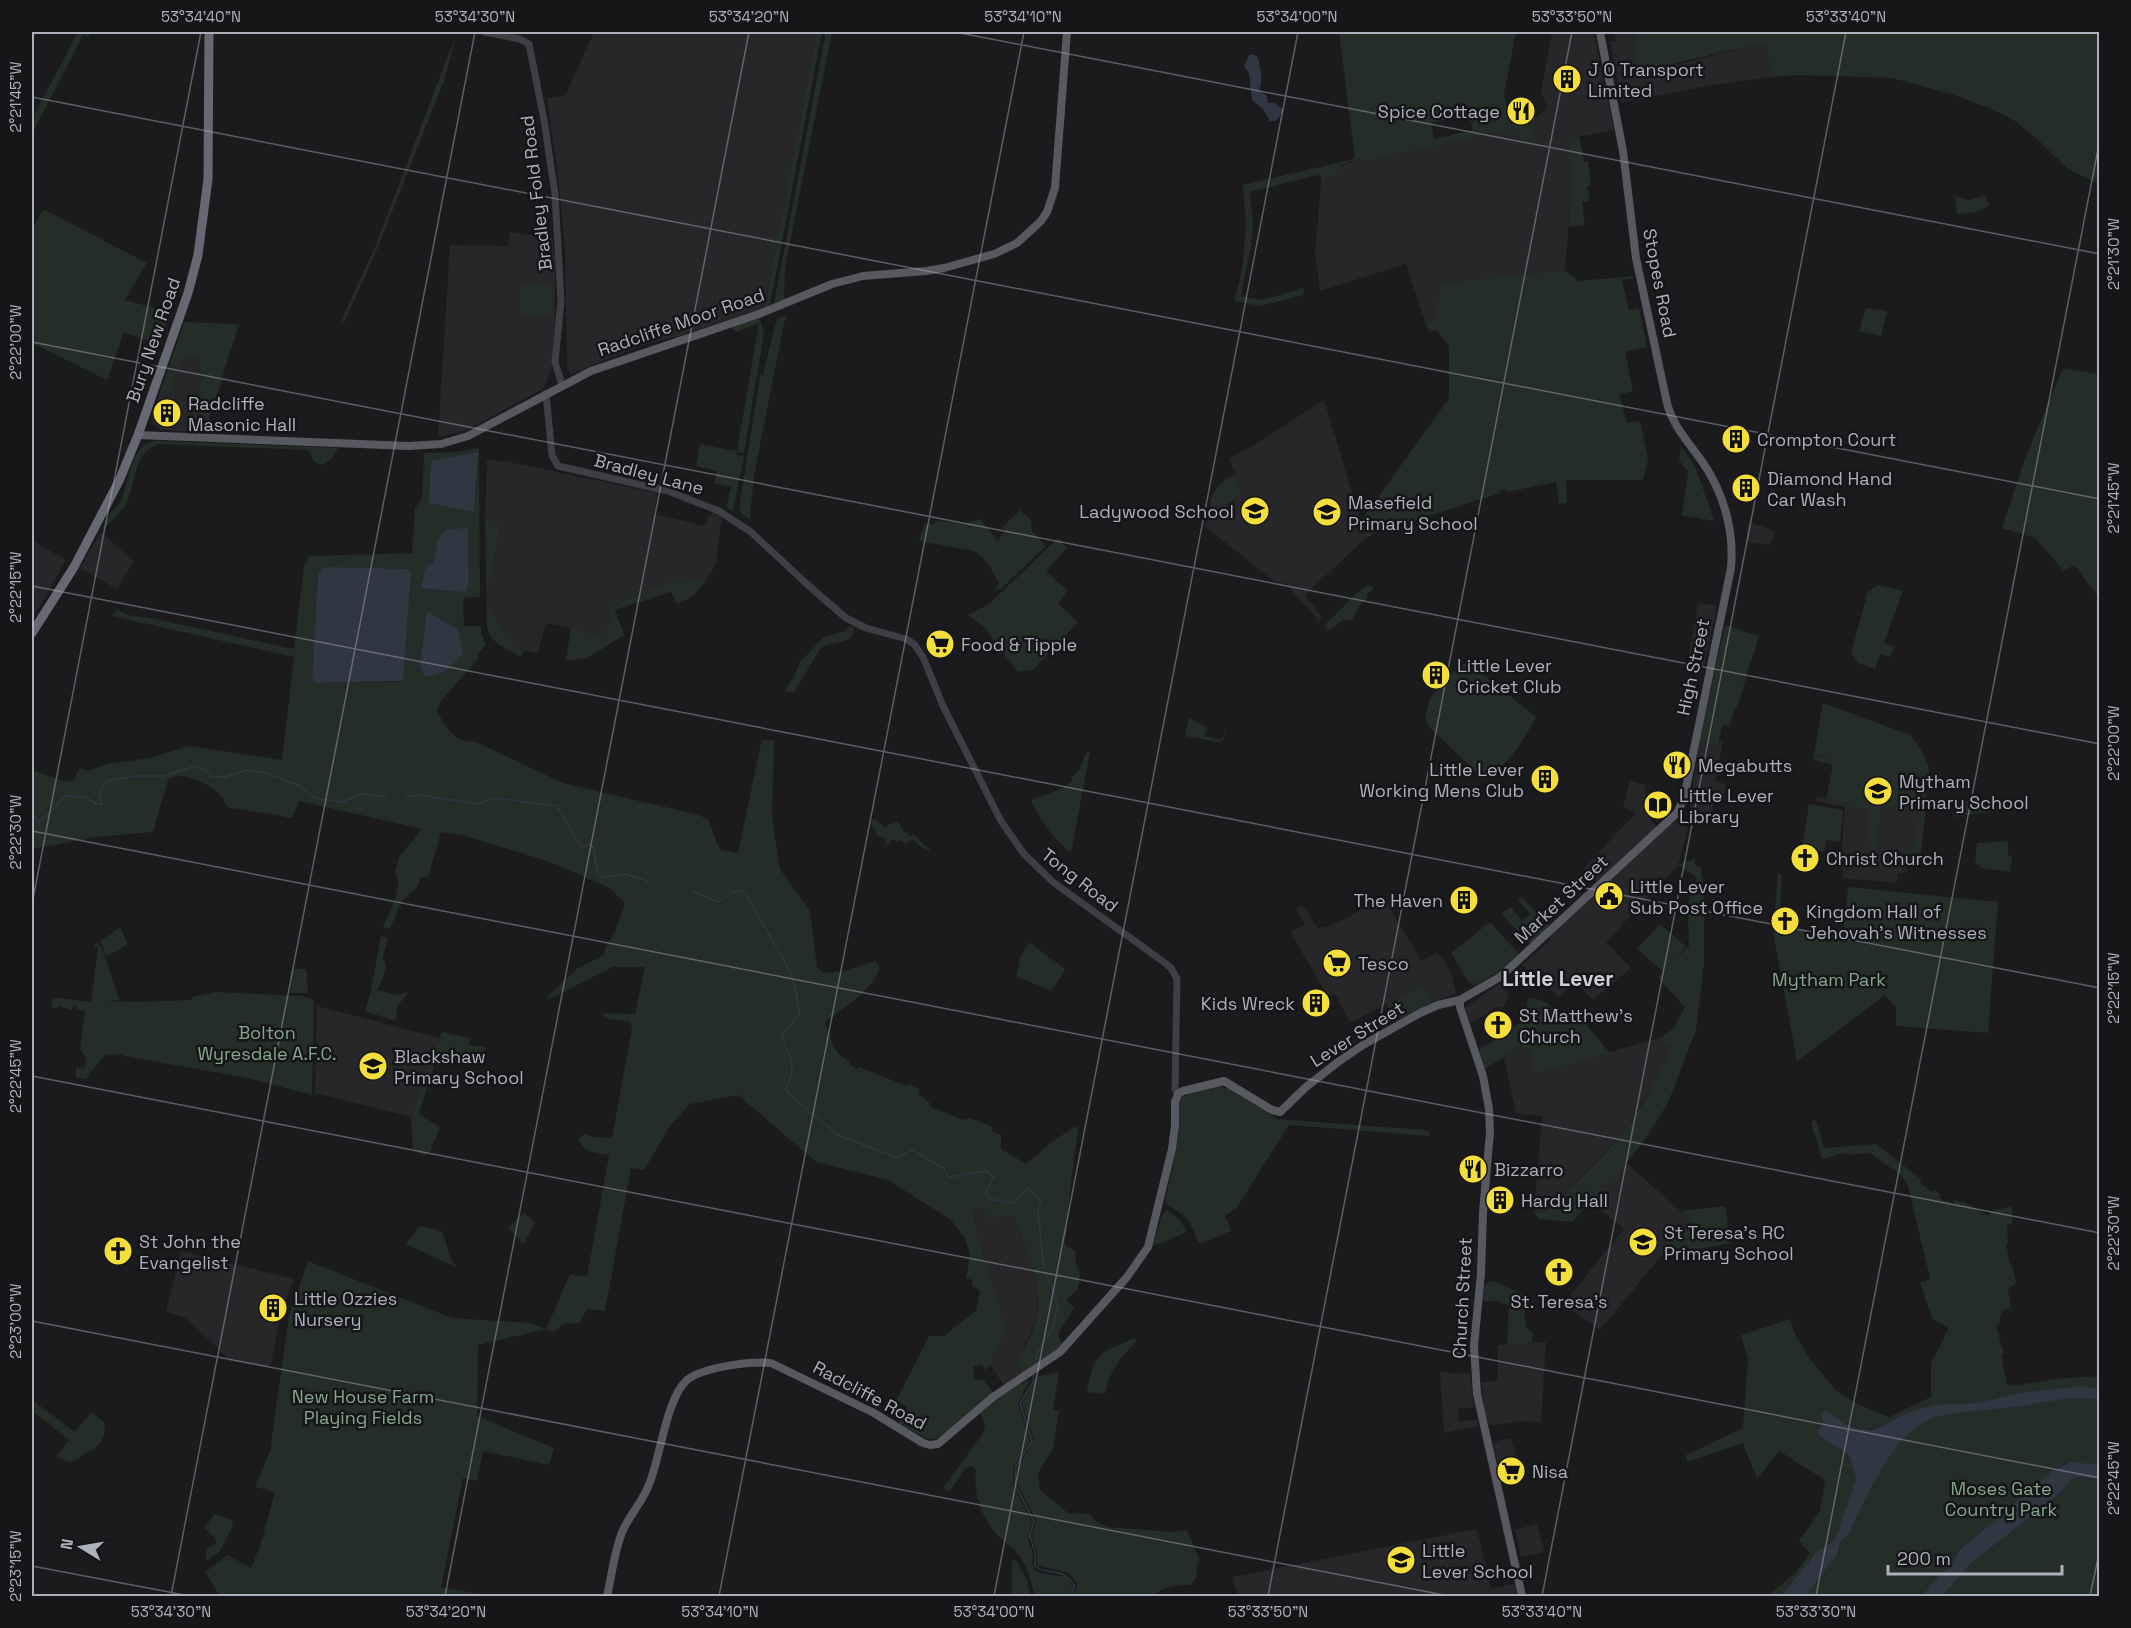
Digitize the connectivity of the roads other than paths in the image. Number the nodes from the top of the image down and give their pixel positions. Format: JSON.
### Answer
{"nodes":[{"id":1,"x":209,"y":32,"type":"edge"},
{"id":2,"x":484,"y":32,"type":"edge"},
{"id":3,"x":1067,"y":32,"type":"edge"},
{"id":4,"x":1600,"y":32,"type":"edge"},
{"id":5,"x":562,"y":385,"type":"junction"},
{"id":6,"x":542,"y":396,"type":"junction"},
{"id":7,"x":138,"y":435,"type":"junction"},
{"id":8,"x":1729,"y":526,"type":"joint"},
{"id":9,"x":32,"y":633,"type":"edge"},
{"id":10,"x":887,"y":634,"type":"joint"},
{"id":11,"x":1677,"y":813,"type":"joint"},
{"id":12,"x":1460,"y":1000,"type":"junction"},
{"id":13,"x":1178,"y":1094,"type":"junction"},
{"id":14,"x":606,"y":1596,"type":"edge"},
{"id":15,"x":1522,"y":1596,"type":"edge"}],
"edges":[{"from":1,"to":7,"type":"highway","name":"Bury New Road"},
{"from":2,"to":5,"type":"street","name":"Bradley Fold Road"},
{"from":3,"to":5,"type":"main road","name":"Radcliffe Moor Road"},
{"from":4,"to":8,"type":"main road","name":"Stopes Road"},
{"from":5,"to":6,"type":"main road","name":"Radcliffe Moor Road"},
{"from":6,"to":7,"type":"main road","name":"Radcliffe Moor Road"},
{"from":6,"to":10,"type":"street","name":"Bradley Lane"},
{"from":7,"to":9,"type":"highway","name":"Bury New Road"},
{"from":8,"to":11,"type":"main road","name":"High Street"},
{"from":10,"to":13,"type":"street","name":"Tong Road"},
{"from":11,"to":12,"type":"main road","name":"Market Street"},
{"from":12,"to":13,"type":"main road","name":"Lever Street"},
{"from":12,"to":15,"type":"main road","name":"Church Street"},
{"from":13,"to":14,"type":"main road","name":"Radcliffe Road"}]}
